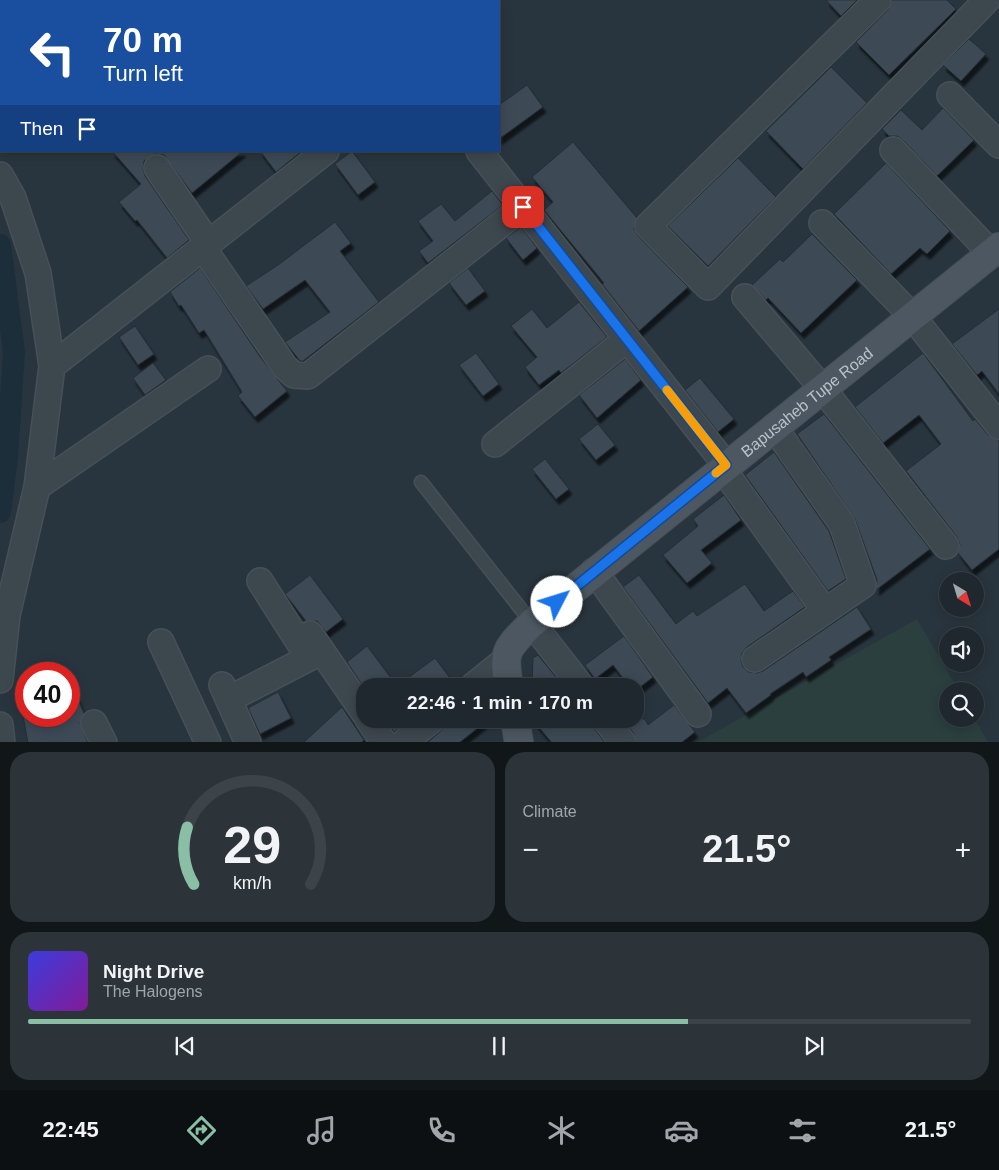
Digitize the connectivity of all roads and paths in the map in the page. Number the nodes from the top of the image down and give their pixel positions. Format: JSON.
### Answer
{"nodes":[{"id":1,"x":878,"y":0,"type":"edge"},
{"id":2,"x":987,"y":0,"type":"edge"},
{"id":3,"x":950,"y":95,"type":"dead end"},
{"id":4,"x":999,"y":145,"type":"edge"},
{"id":5,"x":893,"y":150,"type":"dead end"},
{"id":6,"x":325,"y":152,"type":"edge"},
{"id":7,"x":480,"y":152,"type":"edge"},
{"id":8,"x":157,"y":168,"type":"dead end"},
{"id":9,"x":0,"y":175,"type":"edge"},
{"id":10,"x":523,"y":207,"type":"junction"},
{"id":11,"x":822,"y":223,"type":"dead end"},
{"id":12,"x":206,"y":246,"type":"junction"},
{"id":13,"x":995,"y":250,"type":"edge"},
{"id":14,"x":745,"y":297,"type":"dead end"},
{"id":15,"x":912,"y":316,"type":"junction"},
{"id":16,"x":627,"y":339,"type":"junction"},
{"id":17,"x":52,"y":366,"type":"junction"},
{"id":18,"x":208,"y":369,"type":"dead end"},
{"id":19,"x":822,"y":388,"type":"junction"},
{"id":20,"x":999,"y":426,"type":"edge"},
{"id":21,"x":774,"y":427,"type":"junction"},
{"id":22,"x":495,"y":444,"type":"dead end"},
{"id":23,"x":724,"y":467,"type":"junction"},
{"id":24,"x":421,"y":482,"type":"dead end"},
{"id":25,"x":37,"y":487,"type":"junction"},
{"id":26,"x":946,"y":546,"type":"dead end"},
{"id":27,"x":594,"y":571,"type":"junction"},
{"id":28,"x":260,"y":581,"type":"dead end"},
{"id":29,"x":825,"y":611,"type":"junction"},
{"id":30,"x":532,"y":623,"type":"junction"},
{"id":31,"x":310,"y":634,"type":"dead end"},
{"id":32,"x":161,"y":642,"type":"dead end"},
{"id":33,"x":755,"y":659,"type":"dead end"},
{"id":34,"x":507,"y":674,"type":"edge"},
{"id":35,"x":575,"y":678,"type":"edge"},
{"id":36,"x":0,"y":680,"type":"edge"},
{"id":37,"x":356,"y":701,"type":"edge"},
{"id":38,"x":698,"y":714,"type":"dead end"},
{"id":39,"x":0,"y":725,"type":"edge"},
{"id":40,"x":374,"y":728,"type":"edge"},
{"id":41,"x":421,"y":728,"type":"edge"},
{"id":42,"x":517,"y":728,"type":"edge"},
{"id":43,"x":612,"y":728,"type":"edge"},
{"id":44,"x":2,"y":742,"type":"edge"},
{"id":45,"x":208,"y":742,"type":"edge"},
{"id":46,"x":248,"y":742,"type":"edge"},
{"id":47,"x":384,"y":742,"type":"edge"},
{"id":48,"x":403,"y":742,"type":"edge"},
{"id":49,"x":519,"y":742,"type":"edge"},
{"id":50,"x":623,"y":742,"type":"edge"}],
"edges":[{"from":1,"to":2,"type":"street"},
{"from":3,"to":4,"type":"street"},
{"from":5,"to":13,"type":"street"},
{"from":6,"to":12,"type":"street"},
{"from":7,"to":10,"type":"street"},
{"from":8,"to":12,"type":"street"},
{"from":9,"to":17,"type":"street"},
{"from":10,"to":12,"type":"street"},
{"from":10,"to":16,"type":"street"},
{"from":11,"to":15,"type":"street"},
{"from":12,"to":17,"type":"street"},
{"from":13,"to":15,"type":"street","name":"Bapusaheb Tupe Road"},
{"from":14,"to":19,"type":"street"},
{"from":15,"to":19,"type":"street","name":"Bapusaheb Tupe Road"},
{"from":15,"to":20,"type":"street"},
{"from":16,"to":22,"type":"street"},
{"from":16,"to":23,"type":"street"},
{"from":17,"to":25,"type":"street"},
{"from":18,"to":25,"type":"street"},
{"from":19,"to":21,"type":"street","name":"Bapusaheb Tupe Road"},
{"from":19,"to":26,"type":"street"},
{"from":21,"to":23,"type":"street","name":"Bapusaheb Tupe Road"},
{"from":21,"to":29,"type":"street"},
{"from":23,"to":27,"type":"street","name":"Bapusaheb Tupe Road"},
{"from":23,"to":29,"type":"street"},
{"from":24,"to":30,"type":"lane"},
{"from":25,"to":36,"type":"street"},
{"from":27,"to":30,"type":"street","name":"Bapusaheb Tupe Road"},
{"from":27,"to":38,"type":"street"},
{"from":28,"to":46,"type":"street"},
{"from":29,"to":33,"type":"street"},
{"from":30,"to":34,"type":"street","name":"Bapusaheb Tupe Road"},
{"from":30,"to":35,"type":"street"},
{"from":31,"to":37,"type":"street"},
{"from":32,"to":45,"type":"street"},
{"from":39,"to":44,"type":"street"},
{"from":40,"to":47,"type":"street"},
{"from":41,"to":48,"type":"street"},
{"from":42,"to":49,"type":"street"},
{"from":43,"to":50,"type":"street"}]}
